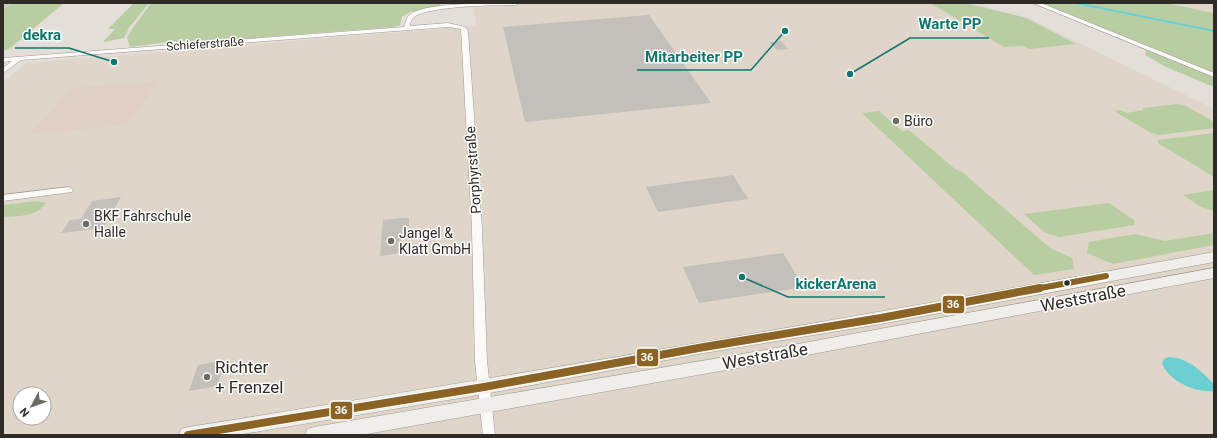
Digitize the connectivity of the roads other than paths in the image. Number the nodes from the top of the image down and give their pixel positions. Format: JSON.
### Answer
{"nodes":[{"id":1,"x":516,"y":3,"type":"edge"},
{"id":2,"x":1036,"y":3,"type":"edge"},
{"id":3,"x":461,"y":26,"type":"joint"},
{"id":4,"x":407,"y":28,"type":"junction"},
{"id":5,"x":19,"y":59,"type":"junction"},
{"id":6,"x":3,"y":60,"type":"edge"},
{"id":7,"x":3,"y":71,"type":"edge"},
{"id":8,"x":1214,"y":75,"type":"edge"},
{"id":9,"x":69,"y":190,"type":"dead end"},
{"id":10,"x":3,"y":198,"type":"edge"},
{"id":11,"x":1214,"y":257,"type":"edge"},
{"id":12,"x":1214,"y":273,"type":"edge"},
{"id":13,"x":484,"y":387,"type":"junction"},
{"id":14,"x":486,"y":406,"type":"junction"},
{"id":15,"x":188,"y":435,"type":"edge"},
{"id":16,"x":314,"y":435,"type":"edge"},
{"id":17,"x":489,"y":435,"type":"edge"}],
"edges":[{"from":1,"to":4,"type":"street"},
{"from":2,"to":8,"type":"street"},
{"from":3,"to":4,"type":"street","name":"Schieferstraße"},
{"from":3,"to":13,"type":"street","name":"Porphyrstraße"},
{"from":4,"to":5,"type":"street","name":"Schieferstraße"},
{"from":5,"to":6,"type":"street","name":"Schieferstraße"},
{"from":5,"to":7,"type":"street"},
{"from":9,"to":10,"type":"street"},
{"from":11,"to":13,"type":"main road"},
{"from":12,"to":14,"type":"main road","name":"Weststraße"},
{"from":13,"to":14,"type":"street","name":"Porphyrstraße"},
{"from":13,"to":15,"type":"main road"},
{"from":14,"to":16,"type":"main road","name":"Weststraße"},
{"from":14,"to":17,"type":"street","name":"Porphyrstraße"}]}
